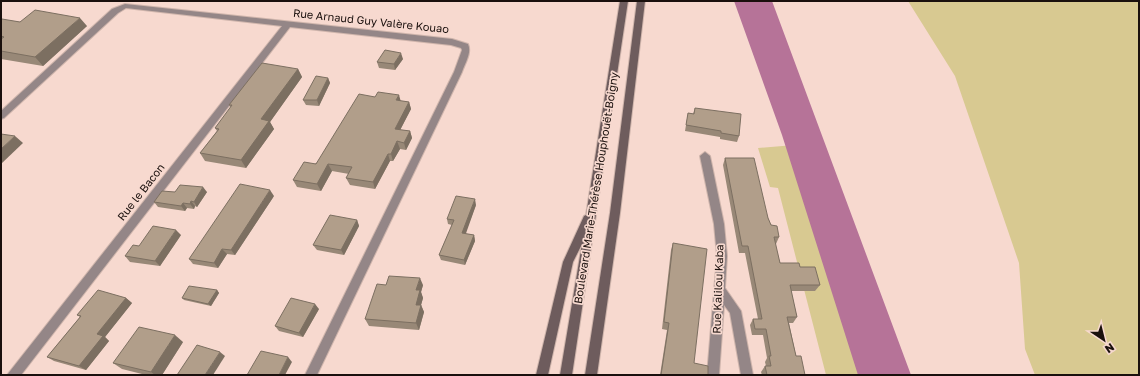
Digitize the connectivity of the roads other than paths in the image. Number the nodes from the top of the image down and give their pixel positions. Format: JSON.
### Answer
{"nodes":[{"id":1,"x":624,"y":1,"type":"edge"},
{"id":2,"x":641,"y":1,"type":"edge"},
{"id":3,"x":288,"y":24,"type":"junction"},
{"id":4,"x":1,"y":116,"type":"edge"},
{"id":5,"x":705,"y":156,"type":"dead end"},
{"id":6,"x":593,"y":208,"type":"junction"},
{"id":7,"x":720,"y":288,"type":"junction"},
{"id":8,"x":13,"y":375,"type":"edge"},
{"id":9,"x":311,"y":375,"type":"edge"},
{"id":10,"x":542,"y":375,"type":"edge"},
{"id":11,"x":566,"y":375,"type":"edge"},
{"id":12,"x":591,"y":375,"type":"edge"},
{"id":13,"x":714,"y":375,"type":"edge"},
{"id":14,"x":747,"y":375,"type":"edge"}],
"edges":[{"from":1,"to":6,"type":"main road","name":"Boulevard Marie-Thérèse Houphouët-Boigny"},
{"from":2,"to":12,"type":"main road","name":"Boulevard Marie-Thérèse Houphouët-Boigny"},
{"from":3,"to":4,"type":"street","name":"Rue Arnaud Guy Valère Kouao"},
{"from":3,"to":8,"type":"street","name":"Rue le Bacon"},
{"from":3,"to":9,"type":"street","name":"Rue Arnaud Guy Valère Kouao"},
{"from":5,"to":7,"type":"street","name":"Rue Kalilou Kaba"},
{"from":6,"to":10,"type":"main road"},
{"from":6,"to":11,"type":"main road","name":"Boulevard Marie-Thérèse Houphouët-Boigny"},
{"from":7,"to":13,"type":"street","name":"Rue Kalilou Kaba"},
{"from":7,"to":14,"type":"street"}]}
